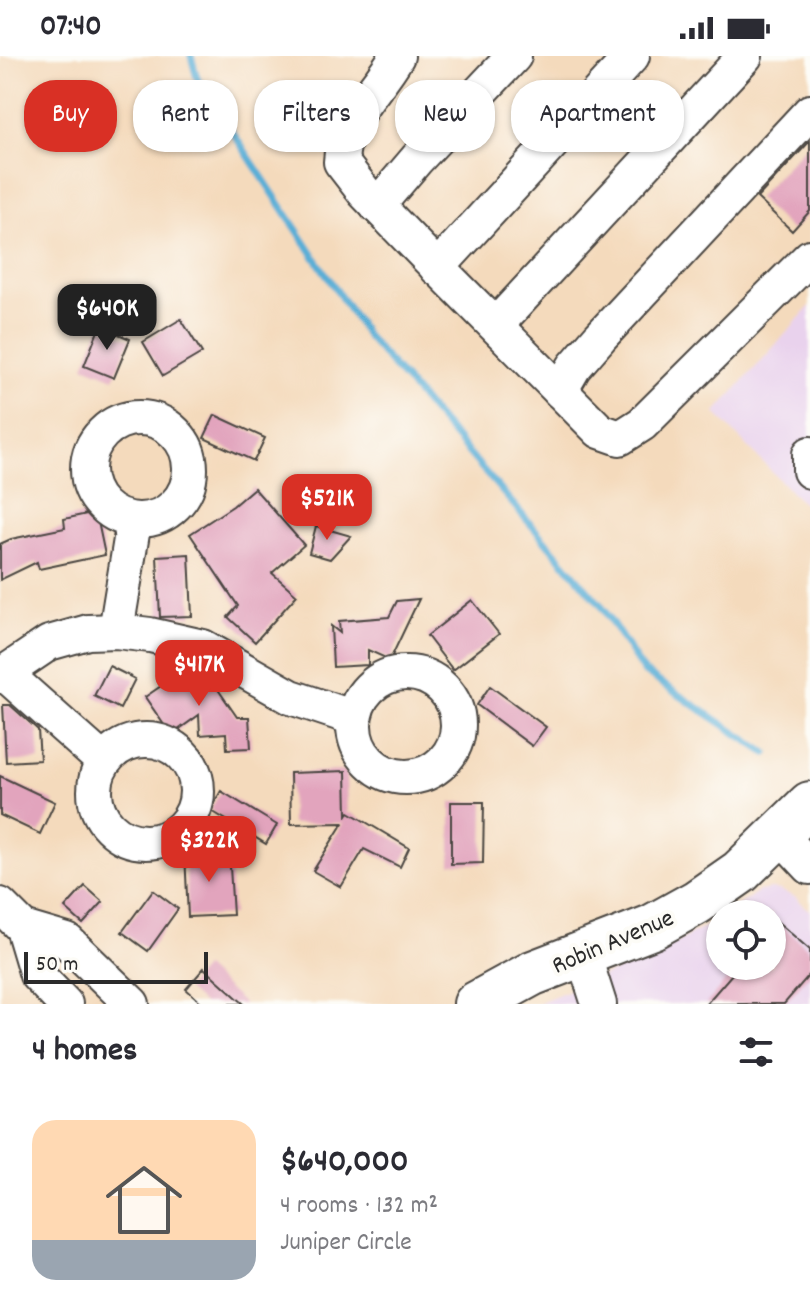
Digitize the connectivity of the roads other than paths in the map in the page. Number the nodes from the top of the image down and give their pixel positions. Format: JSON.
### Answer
{"nodes":[{"id":1,"x":397,"y":56,"type":"edge"},
{"id":2,"x":514,"y":56,"type":"edge"},
{"id":3,"x":632,"y":56,"type":"edge"},
{"id":4,"x":745,"y":56,"type":"edge"},
{"id":5,"x":810,"y":112,"type":"edge"},
{"id":6,"x":377,"y":206,"type":"junction"},
{"id":7,"x":810,"y":257,"type":"edge"},
{"id":8,"x":437,"y":268,"type":"junction"},
{"id":9,"x":798,"y":285,"type":"edge"},
{"id":10,"x":496,"y":325,"type":"junction"},
{"id":11,"x":560,"y":391,"type":"junction"},
{"id":12,"x":810,"y":454,"type":"edge"},
{"id":13,"x":810,"y":471,"type":"edge"},
{"id":14,"x":134,"y":521,"type":"dead end"},
{"id":15,"x":116,"y":631,"type":"junction"},
{"id":16,"x":2,"y":675,"type":"edge"},
{"id":17,"x":354,"y":718,"type":"dead end"},
{"id":18,"x":103,"y":761,"type":"dead end"},
{"id":19,"x":810,"y":804,"type":"edge"},
{"id":20,"x":795,"y":851,"type":"edge"},
{"id":21,"x":8,"y":927,"type":"edge"},
{"id":22,"x":583,"y":954,"type":"junction"},
{"id":23,"x":65,"y":1004,"type":"edge"},
{"id":24,"x":132,"y":1004,"type":"edge"},
{"id":25,"x":476,"y":1004,"type":"edge"},
{"id":26,"x":599,"y":1004,"type":"edge"}],
"edges":[{"from":1,"to":6,"type":"street"},
{"from":2,"to":6,"type":"street"},
{"from":3,"to":8,"type":"street"},
{"from":4,"to":10,"type":"street"},
{"from":5,"to":11,"type":"street"},
{"from":6,"to":8,"type":"street"},
{"from":7,"to":9,"type":"street"},
{"from":8,"to":10,"type":"street"},
{"from":9,"to":11,"type":"street"},
{"from":10,"to":11,"type":"street"},
{"from":12,"to":13,"type":"street"},
{"from":14,"to":15,"type":"street"},
{"from":15,"to":16,"type":"street"},
{"from":15,"to":17,"type":"street"},
{"from":16,"to":18,"type":"street"},
{"from":19,"to":20,"type":"main road","name":"Robin Avenue"},
{"from":20,"to":22,"type":"main road","name":"Robin Avenue"},
{"from":21,"to":23,"type":"street"},
{"from":21,"to":24,"type":"street"},
{"from":22,"to":25,"type":"main road","name":"Robin Avenue"},
{"from":22,"to":26,"type":"street"}]}
